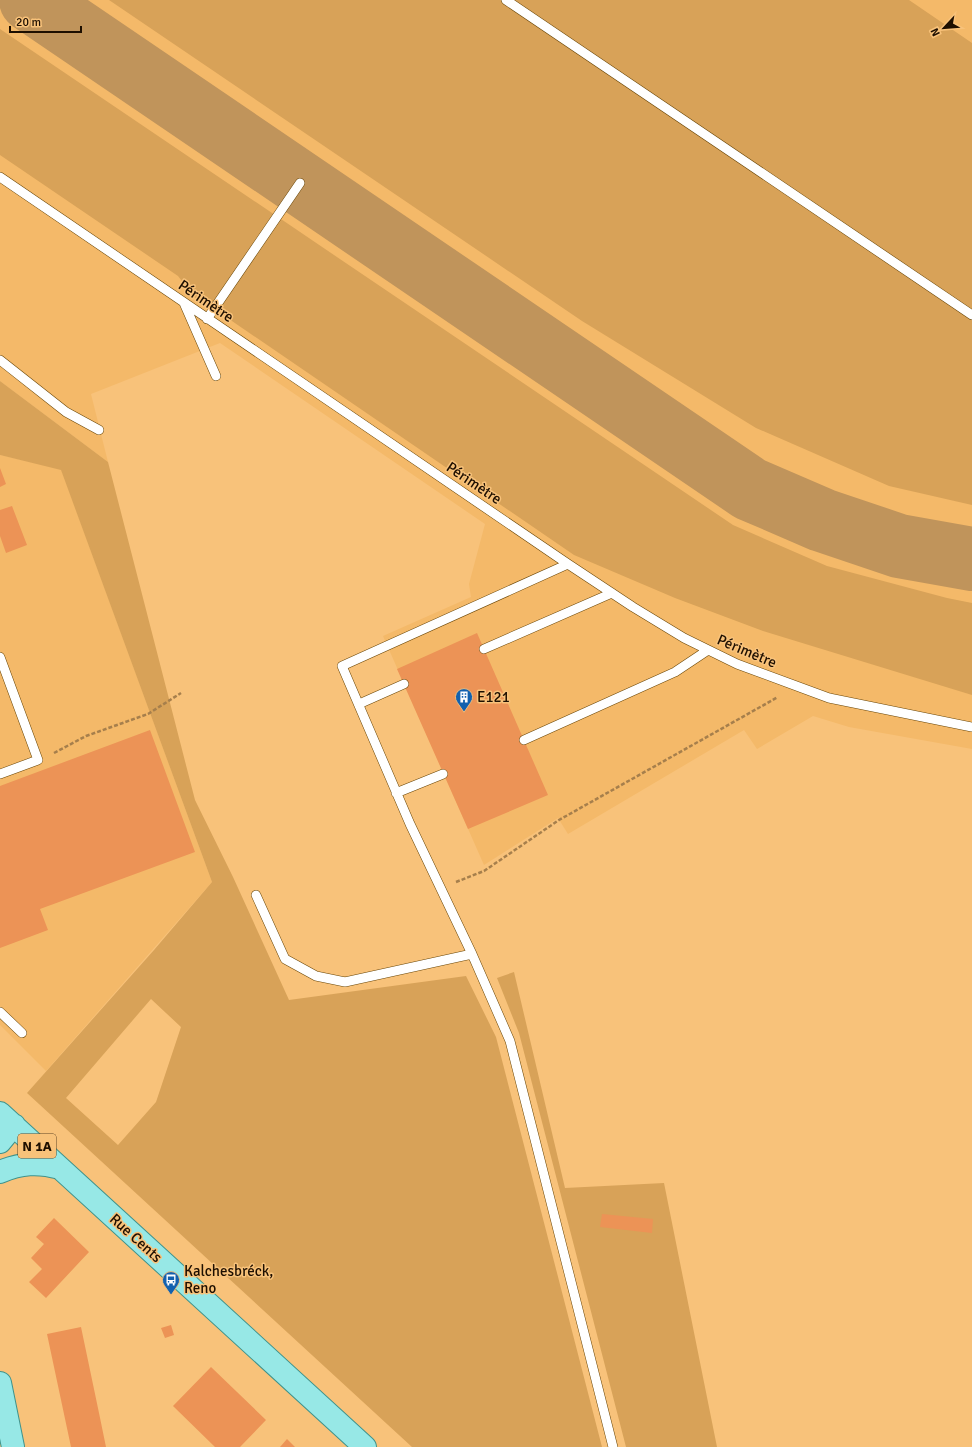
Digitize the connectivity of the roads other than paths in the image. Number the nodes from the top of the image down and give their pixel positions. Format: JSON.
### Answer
{"nodes":[{"id":1,"x":506,"y":0,"type":"edge"},
{"id":2,"x":0,"y":177,"type":"edge"},
{"id":3,"x":300,"y":183,"type":"dead end"},
{"id":4,"x":184,"y":302,"type":"junction"},
{"id":5,"x":972,"y":315,"type":"edge"},
{"id":6,"x":208,"y":319,"type":"junction"},
{"id":7,"x":0,"y":360,"type":"edge"},
{"id":8,"x":216,"y":376,"type":"dead end"},
{"id":9,"x":99,"y":430,"type":"dead end"},
{"id":10,"x":568,"y":564,"type":"junction"},
{"id":11,"x":612,"y":593,"type":"junction"},
{"id":12,"x":484,"y":649,"type":"dead end"},
{"id":13,"x":708,"y":650,"type":"junction"},
{"id":14,"x":0,"y":657,"type":"edge"},
{"id":15,"x":404,"y":684,"type":"dead end"},
{"id":16,"x":359,"y":704,"type":"junction"},
{"id":17,"x":972,"y":727,"type":"edge"},
{"id":18,"x":524,"y":740,"type":"dead end"},
{"id":19,"x":0,"y":774,"type":"edge"},
{"id":20,"x":443,"y":774,"type":"dead end"},
{"id":21,"x":396,"y":793,"type":"junction"},
{"id":22,"x":256,"y":895,"type":"dead end"},
{"id":23,"x":472,"y":954,"type":"junction"},
{"id":24,"x":0,"y":1012,"type":"edge"},
{"id":25,"x":22,"y":1033,"type":"dead end"},
{"id":26,"x":4,"y":1122,"type":"edge"},
{"id":27,"x":0,"y":1142,"type":"edge"},
{"id":28,"x":60,"y":1168,"type":"junction"},
{"id":29,"x":0,"y":1172,"type":"edge"},
{"id":30,"x":0,"y":1382,"type":"edge"},
{"id":31,"x":13,"y":1447,"type":"edge"},
{"id":32,"x":365,"y":1447,"type":"edge"},
{"id":33,"x":613,"y":1447,"type":"edge"}],
"edges":[{"from":1,"to":5,"type":"lane"},
{"from":2,"to":4,"type":"lane","name":"Périmètre"},
{"from":3,"to":6,"type":"lane"},
{"from":4,"to":6,"type":"lane","name":"Périmètre"},
{"from":4,"to":8,"type":"lane"},
{"from":6,"to":10,"type":"lane","name":"Périmètre"},
{"from":7,"to":9,"type":"lane"},
{"from":10,"to":11,"type":"lane","name":"Périmètre"},
{"from":10,"to":16,"type":"lane"},
{"from":11,"to":12,"type":"lane"},
{"from":11,"to":13,"type":"lane","name":"Périmètre"},
{"from":13,"to":17,"type":"lane","name":"Périmètre"},
{"from":13,"to":18,"type":"lane"},
{"from":14,"to":19,"type":"lane"},
{"from":15,"to":16,"type":"lane"},
{"from":16,"to":21,"type":"lane"},
{"from":20,"to":21,"type":"lane"},
{"from":21,"to":23,"type":"lane"},
{"from":22,"to":23,"type":"lane"},
{"from":23,"to":33,"type":"lane"},
{"from":24,"to":25,"type":"lane"},
{"from":26,"to":27,"type":"main road"},
{"from":26,"to":28,"type":"main road","name":"Rue Cents","number":"N 1A"},
{"from":28,"to":29,"type":"main road"},
{"from":28,"to":32,"type":"main road","name":"Rue Cents","number":"N 1A"},
{"from":30,"to":31,"type":"main road"}]}
